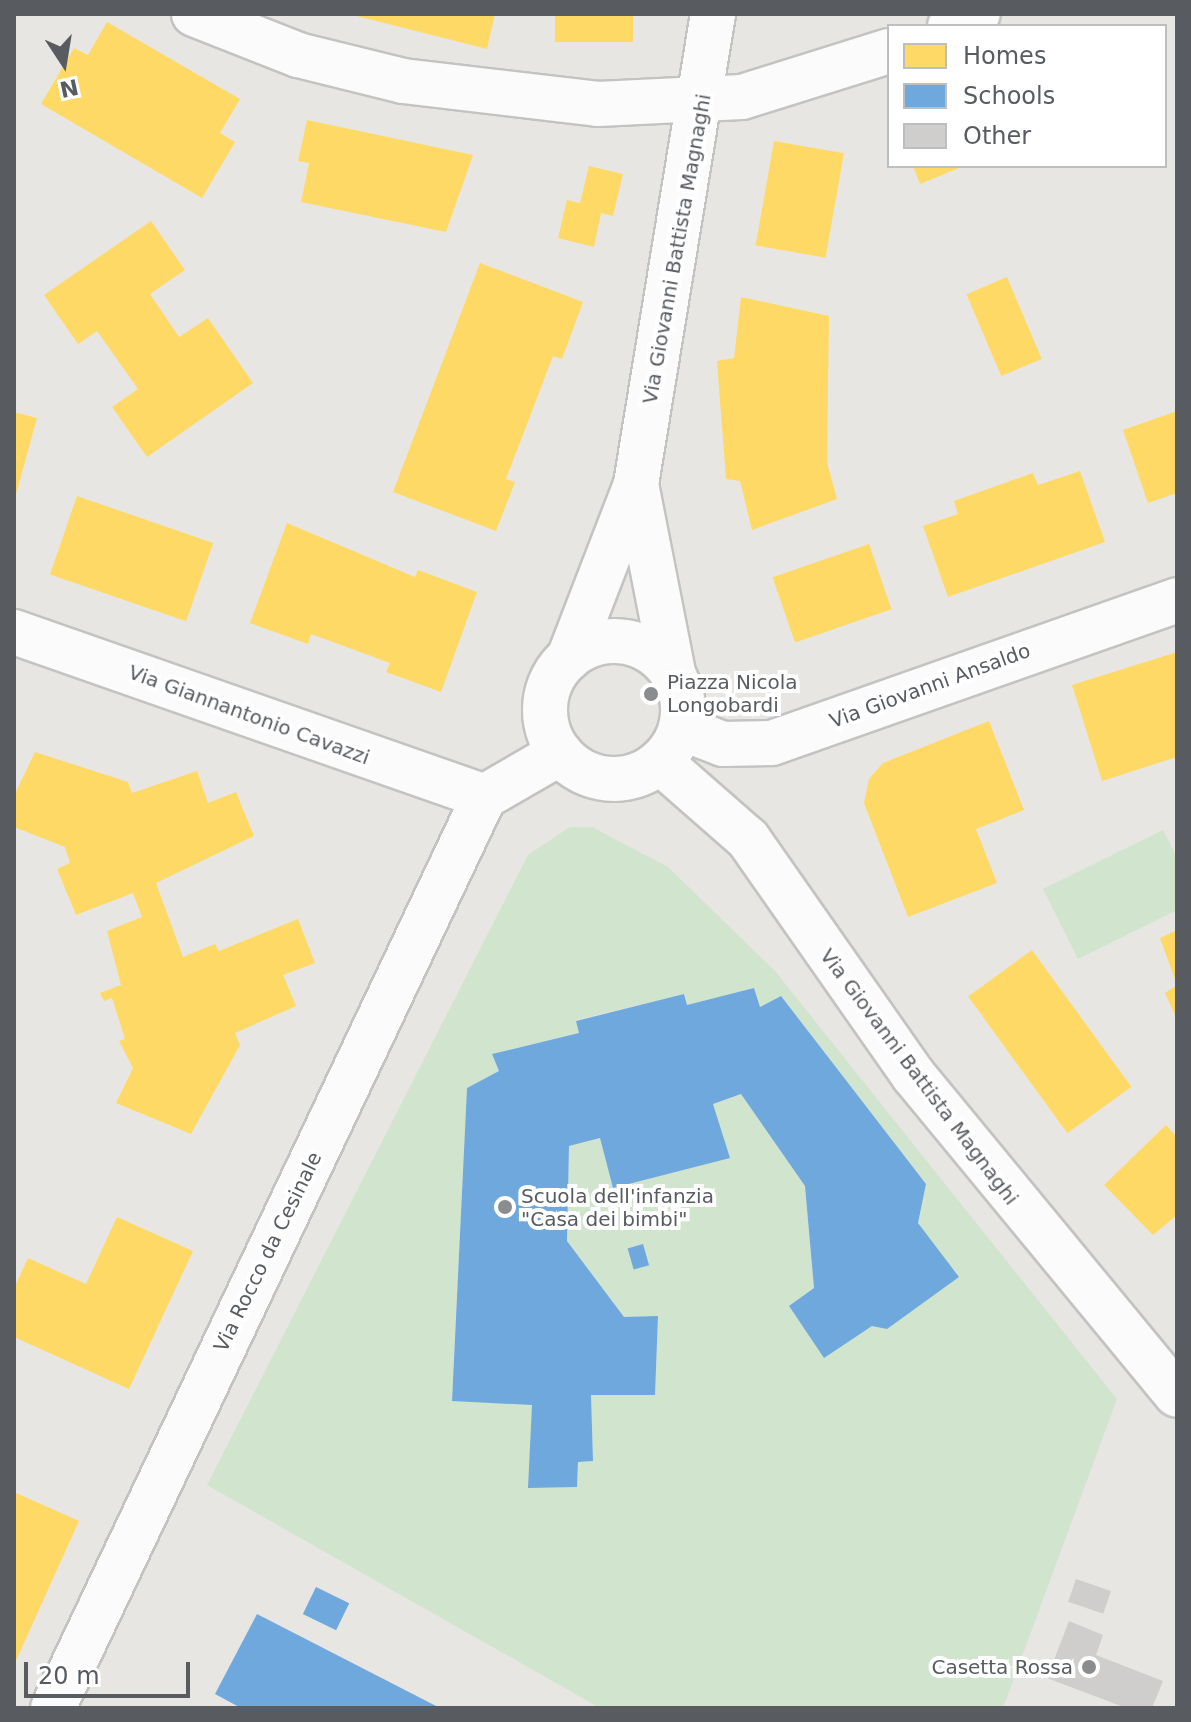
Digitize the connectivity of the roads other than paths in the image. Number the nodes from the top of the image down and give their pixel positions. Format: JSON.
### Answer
{"nodes":[{"id":1,"x":194,"y":14,"type":"edge"},
{"id":2,"x":713,"y":14,"type":"edge"},
{"id":3,"x":978,"y":14,"type":"edge"},
{"id":4,"x":955,"y":24,"type":"edge"},
{"id":5,"x":887,"y":52,"type":"edge"},
{"id":6,"x":703,"y":103,"type":"junction"},
{"id":7,"x":636,"y":484,"type":"junction"},
{"id":8,"x":1177,"y":600,"type":"edge"},
{"id":9,"x":14,"y":632,"type":"edge"},
{"id":10,"x":569,"y":658,"type":"junction"},
{"id":11,"x":673,"y":673,"type":"junction"},
{"id":12,"x":671,"y":745,"type":"junction"},
{"id":13,"x":560,"y":753,"type":"junction"},
{"id":14,"x":484,"y":797,"type":"junction"},
{"id":15,"x":1174,"y":1385,"type":"edge"},
{"id":16,"x":53,"y":1708,"type":"edge"}],
"edges":[{"from":1,"to":6,"type":"street"},
{"from":2,"to":6,"type":"street","name":"Via Giovanni Battista Magnaghi"},
{"from":3,"to":4,"type":"street"},
{"from":5,"to":6,"type":"street"},
{"from":6,"to":7,"type":"street","name":"Via Giovanni Battista Magnaghi"},
{"from":7,"to":10,"type":"street","name":"Via Giovanni Battista Magnaghi"},
{"from":7,"to":11,"type":"street","name":"Via Giovanni Battista Magnaghi"},
{"from":8,"to":12,"type":"street","name":"Via Giovanni Ansaldo"},
{"from":9,"to":14,"type":"street","name":"Via Giannantonio Cavazzi"},
{"from":10,"to":11,"type":"street"},
{"from":10,"to":13,"type":"street"},
{"from":11,"to":12,"type":"street"},
{"from":12,"to":13,"type":"street"},
{"from":12,"to":15,"type":"street","name":"Via Giovanni Battista Magnaghi"},
{"from":13,"to":14,"type":"street"},
{"from":14,"to":16,"type":"street","name":"Via Rocco da Cesinale"}]}
